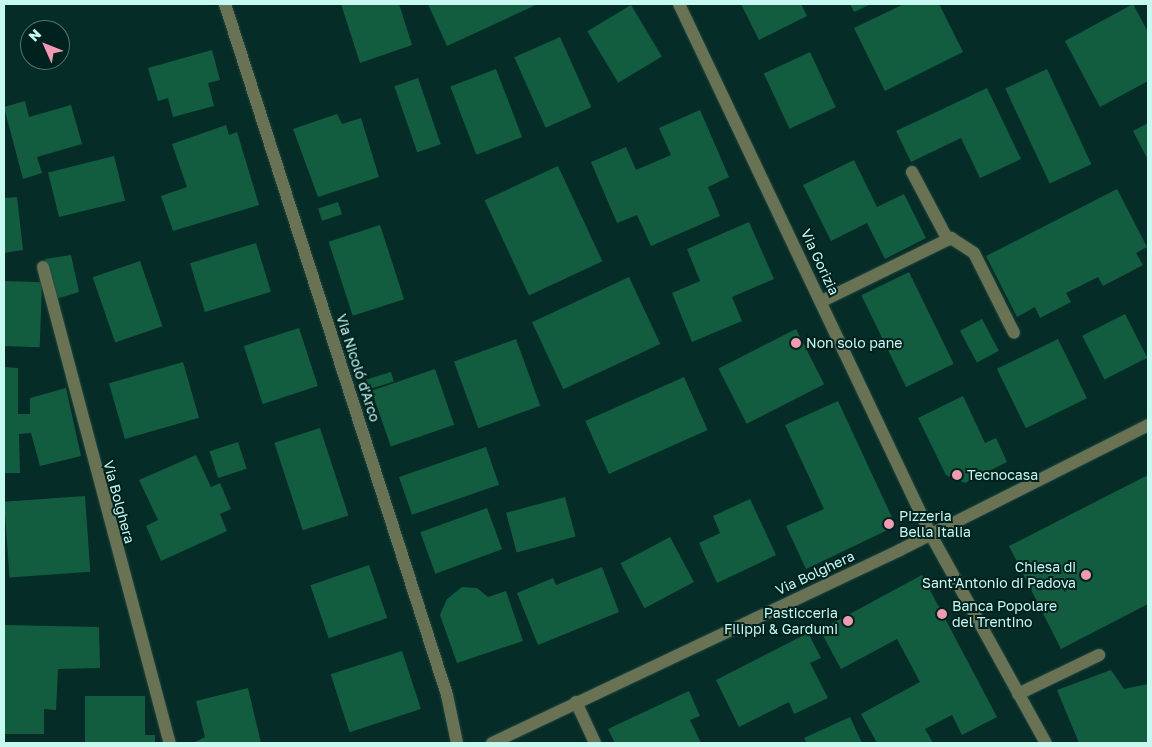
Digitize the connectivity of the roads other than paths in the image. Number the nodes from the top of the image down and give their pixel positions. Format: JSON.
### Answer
{"nodes":[{"id":1,"x":225,"y":4,"type":"edge"},
{"id":2,"x":679,"y":4,"type":"edge"},
{"id":3,"x":912,"y":172,"type":"dead end"},
{"id":4,"x":948,"y":240,"type":"junction"},
{"id":5,"x":43,"y":267,"type":"dead end"},
{"id":6,"x":822,"y":301,"type":"junction"},
{"id":7,"x":1014,"y":333,"type":"dead end"},
{"id":8,"x":1148,"y":426,"type":"edge"},
{"id":9,"x":931,"y":535,"type":"junction"},
{"id":10,"x":1099,"y":655,"type":"dead end"},
{"id":11,"x":1018,"y":694,"type":"junction"},
{"id":12,"x":576,"y":702,"type":"junction"},
{"id":13,"x":170,"y":743,"type":"edge"},
{"id":14,"x":457,"y":743,"type":"edge"},
{"id":15,"x":492,"y":743,"type":"edge"},
{"id":16,"x":595,"y":743,"type":"edge"},
{"id":17,"x":1046,"y":743,"type":"edge"}],
"edges":[{"from":1,"to":14,"type":"street","name":"Via Nicoló d'Arco"},
{"from":2,"to":6,"type":"street","name":"Via Gorizia"},
{"from":3,"to":4,"type":"street"},
{"from":4,"to":6,"type":"street"},
{"from":4,"to":7,"type":"street"},
{"from":5,"to":13,"type":"street","name":"Via Bolghera"},
{"from":6,"to":9,"type":"street","name":"Via Gorizia"},
{"from":8,"to":9,"type":"street","name":"Via Bolghera"},
{"from":9,"to":11,"type":"street","name":"Via Gorizia"},
{"from":9,"to":12,"type":"street","name":"Via Bolghera"},
{"from":10,"to":11,"type":"street"},
{"from":11,"to":17,"type":"street","name":"Via Gorizia"},
{"from":12,"to":15,"type":"street","name":"Via Bolghera"},
{"from":12,"to":16,"type":"street"}]}
